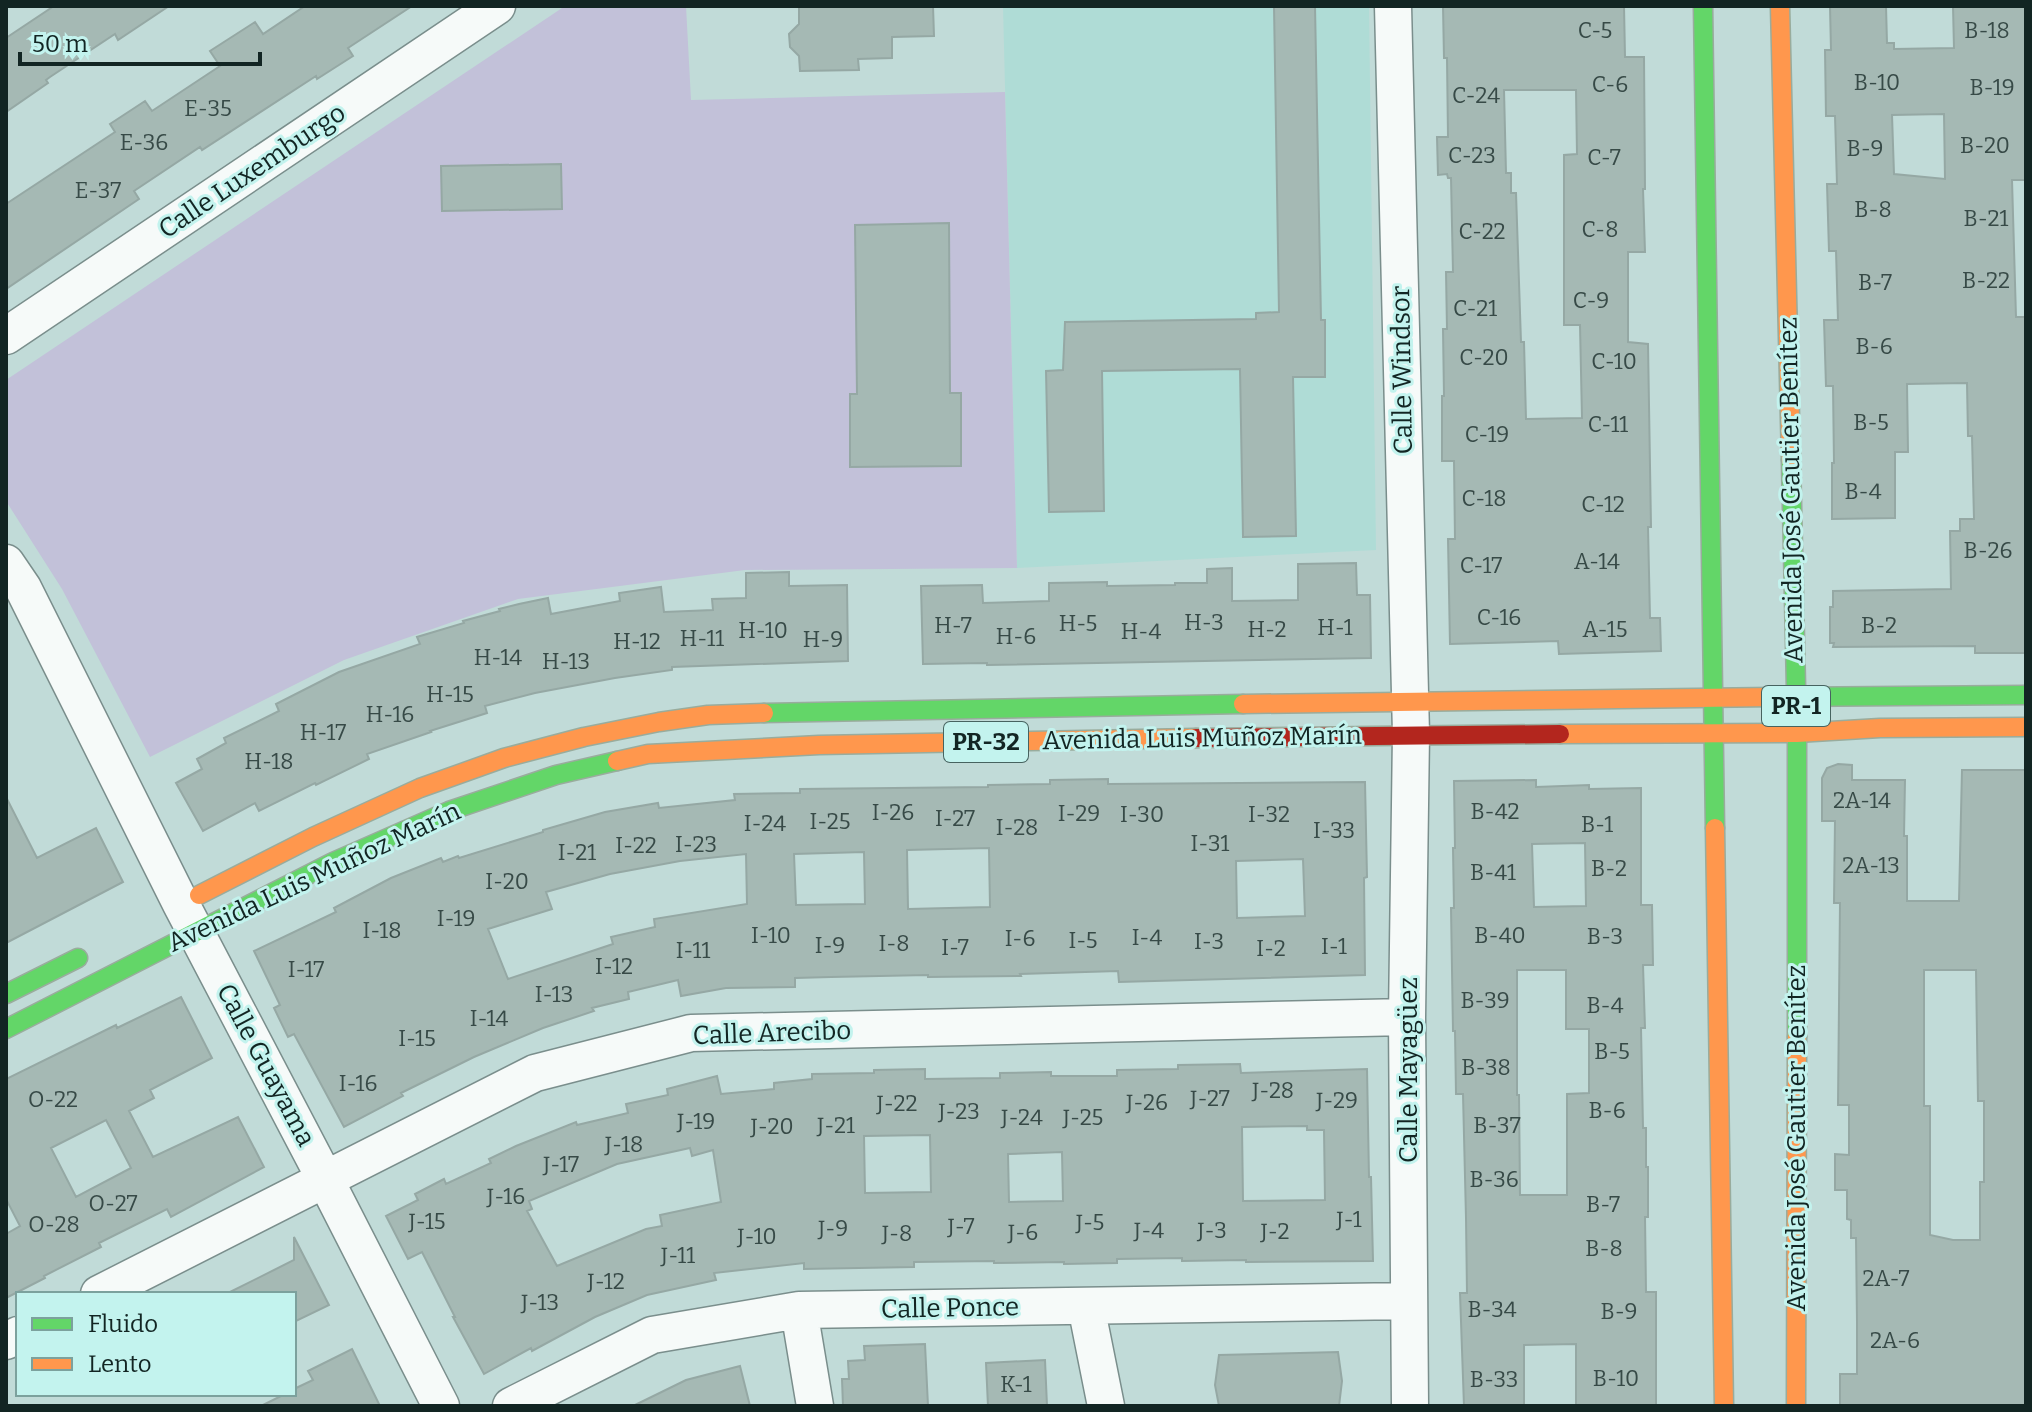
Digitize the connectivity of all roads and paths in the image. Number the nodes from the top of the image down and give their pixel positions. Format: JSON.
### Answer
{"nodes":[{"id":1,"x":497,"y":6,"type":"edge"},
{"id":2,"x":1393,"y":6,"type":"edge"},
{"id":3,"x":1703,"y":6,"type":"edge"},
{"id":4,"x":1780,"y":6,"type":"edge"},
{"id":5,"x":6,"y":336,"type":"edge"},
{"id":6,"x":6,"y":563,"type":"edge"},
{"id":7,"x":2026,"y":695,"type":"edge"},
{"id":8,"x":1796,"y":697,"type":"junction"},
{"id":9,"x":1714,"y":698,"type":"junction"},
{"id":10,"x":1411,"y":718,"type":"junction"},
{"id":11,"x":2026,"y":727,"type":"edge"},
{"id":12,"x":1715,"y":733,"type":"junction"},
{"id":13,"x":1797,"y":733,"type":"junction"},
{"id":14,"x":182,"y":916,"type":"junction"},
{"id":15,"x":87,"y":953,"type":"dead end"},
{"id":16,"x":6,"y":994,"type":"edge"},
{"id":17,"x":1407,"y":1017,"type":"junction"},
{"id":18,"x":6,"y":1029,"type":"edge"},
{"id":19,"x":325,"y":1179,"type":"junction"},
{"id":20,"x":103,"y":1292,"type":"edge"},
{"id":21,"x":1409,"y":1301,"type":"junction"},
{"id":22,"x":1086,"y":1306,"type":"junction"},
{"id":23,"x":799,"y":1310,"type":"junction"},
{"id":24,"x":441,"y":1406,"type":"edge"},
{"id":25,"x":511,"y":1406,"type":"edge"},
{"id":26,"x":815,"y":1406,"type":"edge"},
{"id":27,"x":1106,"y":1406,"type":"edge"},
{"id":28,"x":1410,"y":1406,"type":"edge"},
{"id":29,"x":1724,"y":1406,"type":"edge"},
{"id":30,"x":1796,"y":1406,"type":"edge"}],
"edges":[{"from":1,"to":5,"type":"street","name":"Calle Luxemburgo"},
{"from":2,"to":10,"type":"street","name":"Calle Windsor"},
{"from":3,"to":9,"type":"main road"},
{"from":4,"to":8,"type":"main road","name":"Avenida José Gautier Benítez","number":"PR-1"},
{"from":6,"to":14,"type":"street","name":"Calle Guayama"},
{"from":7,"to":8,"type":"main road","name":"Avenida Luis Muñoz Marín","number":"PR-32"},
{"from":8,"to":9,"type":"main road","name":"Avenida Luis Muñoz Marín","number":"PR-32"},
{"from":8,"to":13,"type":"main road","name":"Avenida José Gautier Benítez","number":"PR-1"},
{"from":9,"to":10,"type":"main road","name":"Avenida Luis Muñoz Marín","number":"PR-32"},
{"from":9,"to":12,"type":"main road"},
{"from":10,"to":12,"type":"main road","name":"Avenida Luis Muñoz Marín","number":"PR-32"},
{"from":10,"to":14,"type":"main road","name":"Avenida Luis Muñoz Marín","number":"PR-32"},
{"from":10,"to":14,"type":"main road","name":"Avenida Luis Muñoz Marín","number":"PR-32"},
{"from":10,"to":17,"type":"street","name":"Calle Mayagüez"},
{"from":11,"to":13,"type":"main road","name":"Avenida Luis Muñoz Marín","number":"PR-32"},
{"from":12,"to":13,"type":"main road","name":"Avenida Luis Muñoz Marín","number":"PR-32"},
{"from":12,"to":29,"type":"main road"},
{"from":13,"to":30,"type":"main road","name":"Avenida José Gautier Benítez","number":"PR-1"},
{"from":14,"to":18,"type":"main road","name":"Avenida Luis Muñoz Marín","number":"PR-32"},
{"from":14,"to":19,"type":"street","name":"Calle Guayama"},
{"from":15,"to":16,"type":"main road"},
{"from":17,"to":19,"type":"street","name":"Calle Arecibo"},
{"from":17,"to":21,"type":"street","name":"Calle Mayagüez"},
{"from":19,"to":20,"type":"street","name":"Calle Arecibo"},
{"from":19,"to":24,"type":"street","name":"Calle Guayama"},
{"from":21,"to":22,"type":"street","name":"Calle Ponce"},
{"from":21,"to":28,"type":"street","name":"Calle Mayagüez"},
{"from":22,"to":23,"type":"street","name":"Calle Ponce"},
{"from":22,"to":27,"type":"street"},
{"from":23,"to":25,"type":"street","name":"Calle Ponce"},
{"from":23,"to":26,"type":"street"}]}
